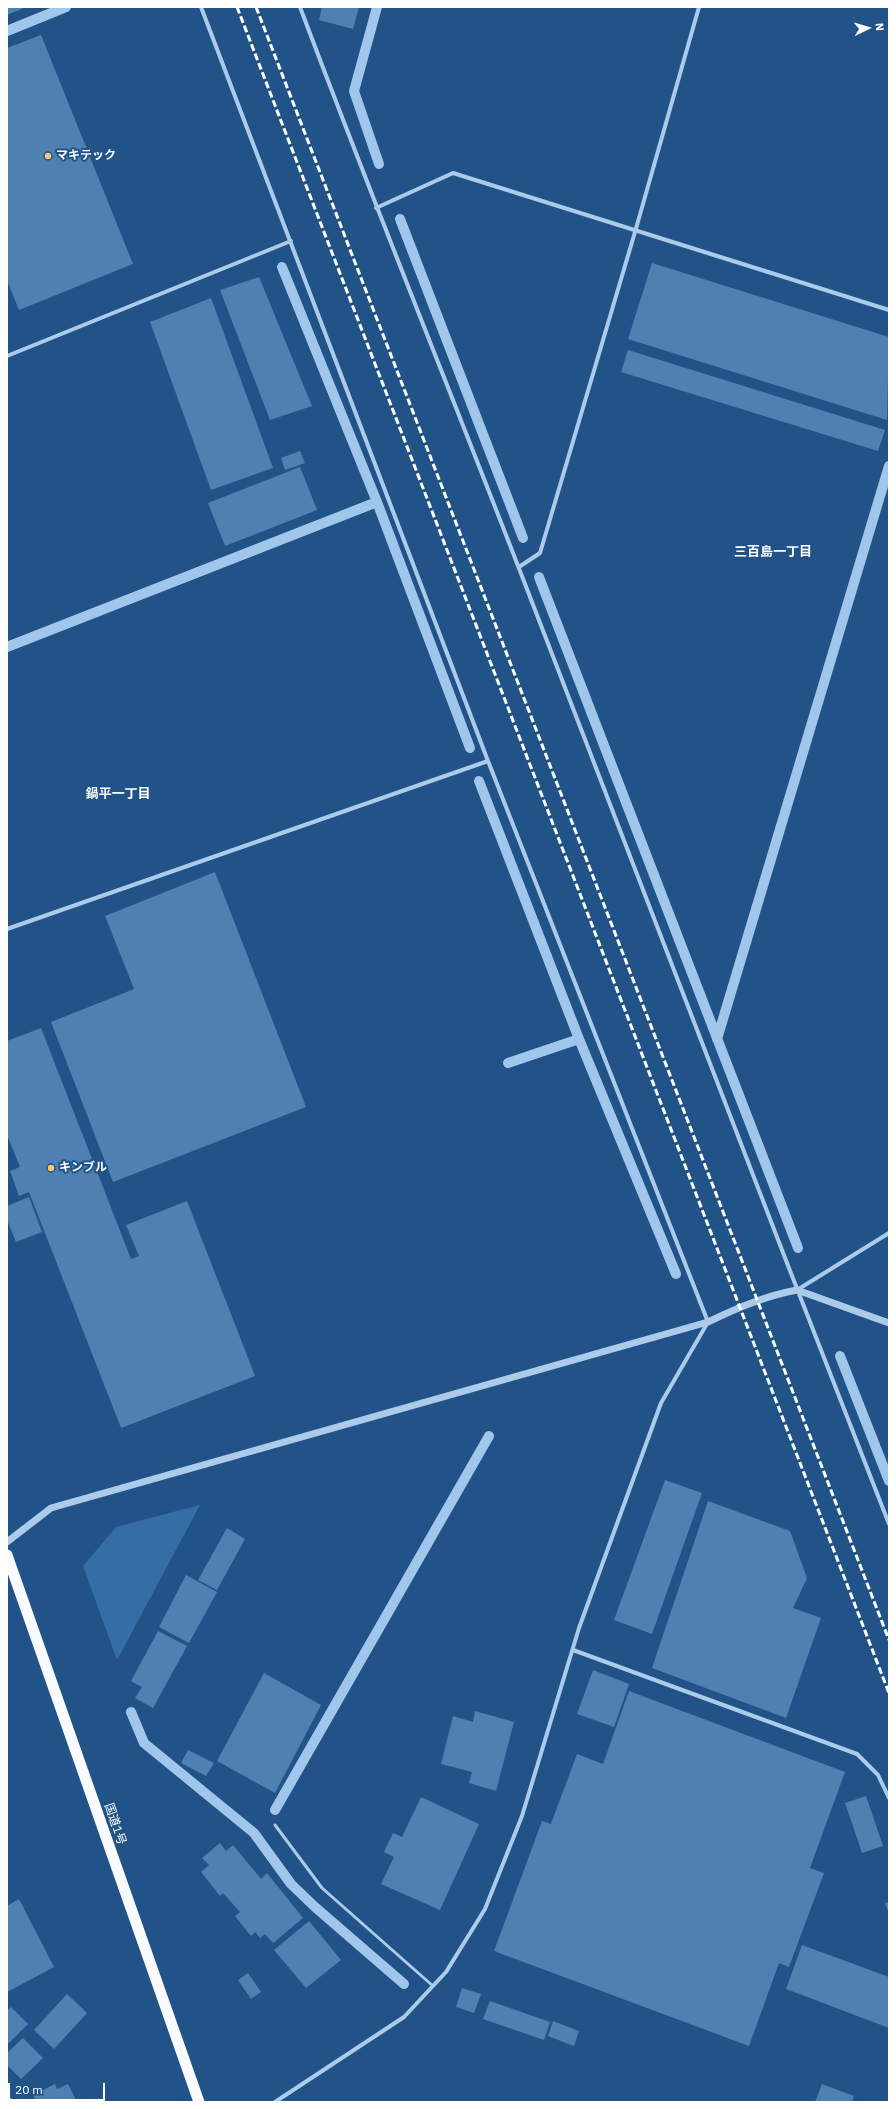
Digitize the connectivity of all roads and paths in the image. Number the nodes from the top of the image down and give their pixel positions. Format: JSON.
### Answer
{"nodes":[{"id":1,"x":201,"y":7,"type":"edge"},
{"id":2,"x":300,"y":7,"type":"edge"},
{"id":3,"x":699,"y":7,"type":"edge"},
{"id":4,"x":376,"y":208,"type":"junction"},
{"id":5,"x":635,"y":232,"type":"junction"},
{"id":6,"x":291,"y":241,"type":"junction"},
{"id":7,"x":889,"y":310,"type":"edge"},
{"id":8,"x":7,"y":356,"type":"edge"},
{"id":9,"x":518,"y":567,"type":"junction"},
{"id":10,"x":488,"y":761,"type":"junction"},
{"id":11,"x":7,"y":930,"type":"edge"},
{"id":12,"x":889,"y":1233,"type":"edge"},
{"id":13,"x":797,"y":1290,"type":"junction"},
{"id":14,"x":708,"y":1322,"type":"junction"},
{"id":15,"x":889,"y":1323,"type":"edge"},
{"id":16,"x":889,"y":1524,"type":"edge"},
{"id":17,"x":7,"y":1542,"type":"edge"},
{"id":18,"x":7,"y":1555,"type":"edge"},
{"id":19,"x":573,"y":1650,"type":"junction"},
{"id":20,"x":889,"y":1798,"type":"edge"},
{"id":21,"x":275,"y":1826,"type":"dead end"},
{"id":22,"x":433,"y":1986,"type":"junction"},
{"id":23,"x":7,"y":2096,"type":"edge"},
{"id":24,"x":11,"y":2102,"type":"edge"},
{"id":25,"x":199,"y":2102,"type":"edge"},
{"id":26,"x":275,"y":2102,"type":"edge"}],
"edges":[{"from":1,"to":6,"type":"street"},
{"from":2,"to":4,"type":"street"},
{"from":3,"to":5,"type":"street"},
{"from":4,"to":5,"type":"street"},
{"from":4,"to":9,"type":"street"},
{"from":5,"to":7,"type":"street"},
{"from":5,"to":9,"type":"street"},
{"from":6,"to":8,"type":"street"},
{"from":6,"to":10,"type":"street"},
{"from":9,"to":13,"type":"street"},
{"from":10,"to":11,"type":"street"},
{"from":10,"to":14,"type":"street"},
{"from":12,"to":13,"type":"street"},
{"from":13,"to":14,"type":"street"},
{"from":13,"to":15,"type":"street"},
{"from":13,"to":16,"type":"street"},
{"from":14,"to":17,"type":"street"},
{"from":14,"to":19,"type":"street"},
{"from":18,"to":25,"type":"highway","name":"国道1号"},
{"from":19,"to":20,"type":"street"},
{"from":19,"to":22,"type":"street"},
{"from":21,"to":22,"type":"lane"},
{"from":22,"to":26,"type":"street"},
{"from":23,"to":24,"type":"street"}]}
